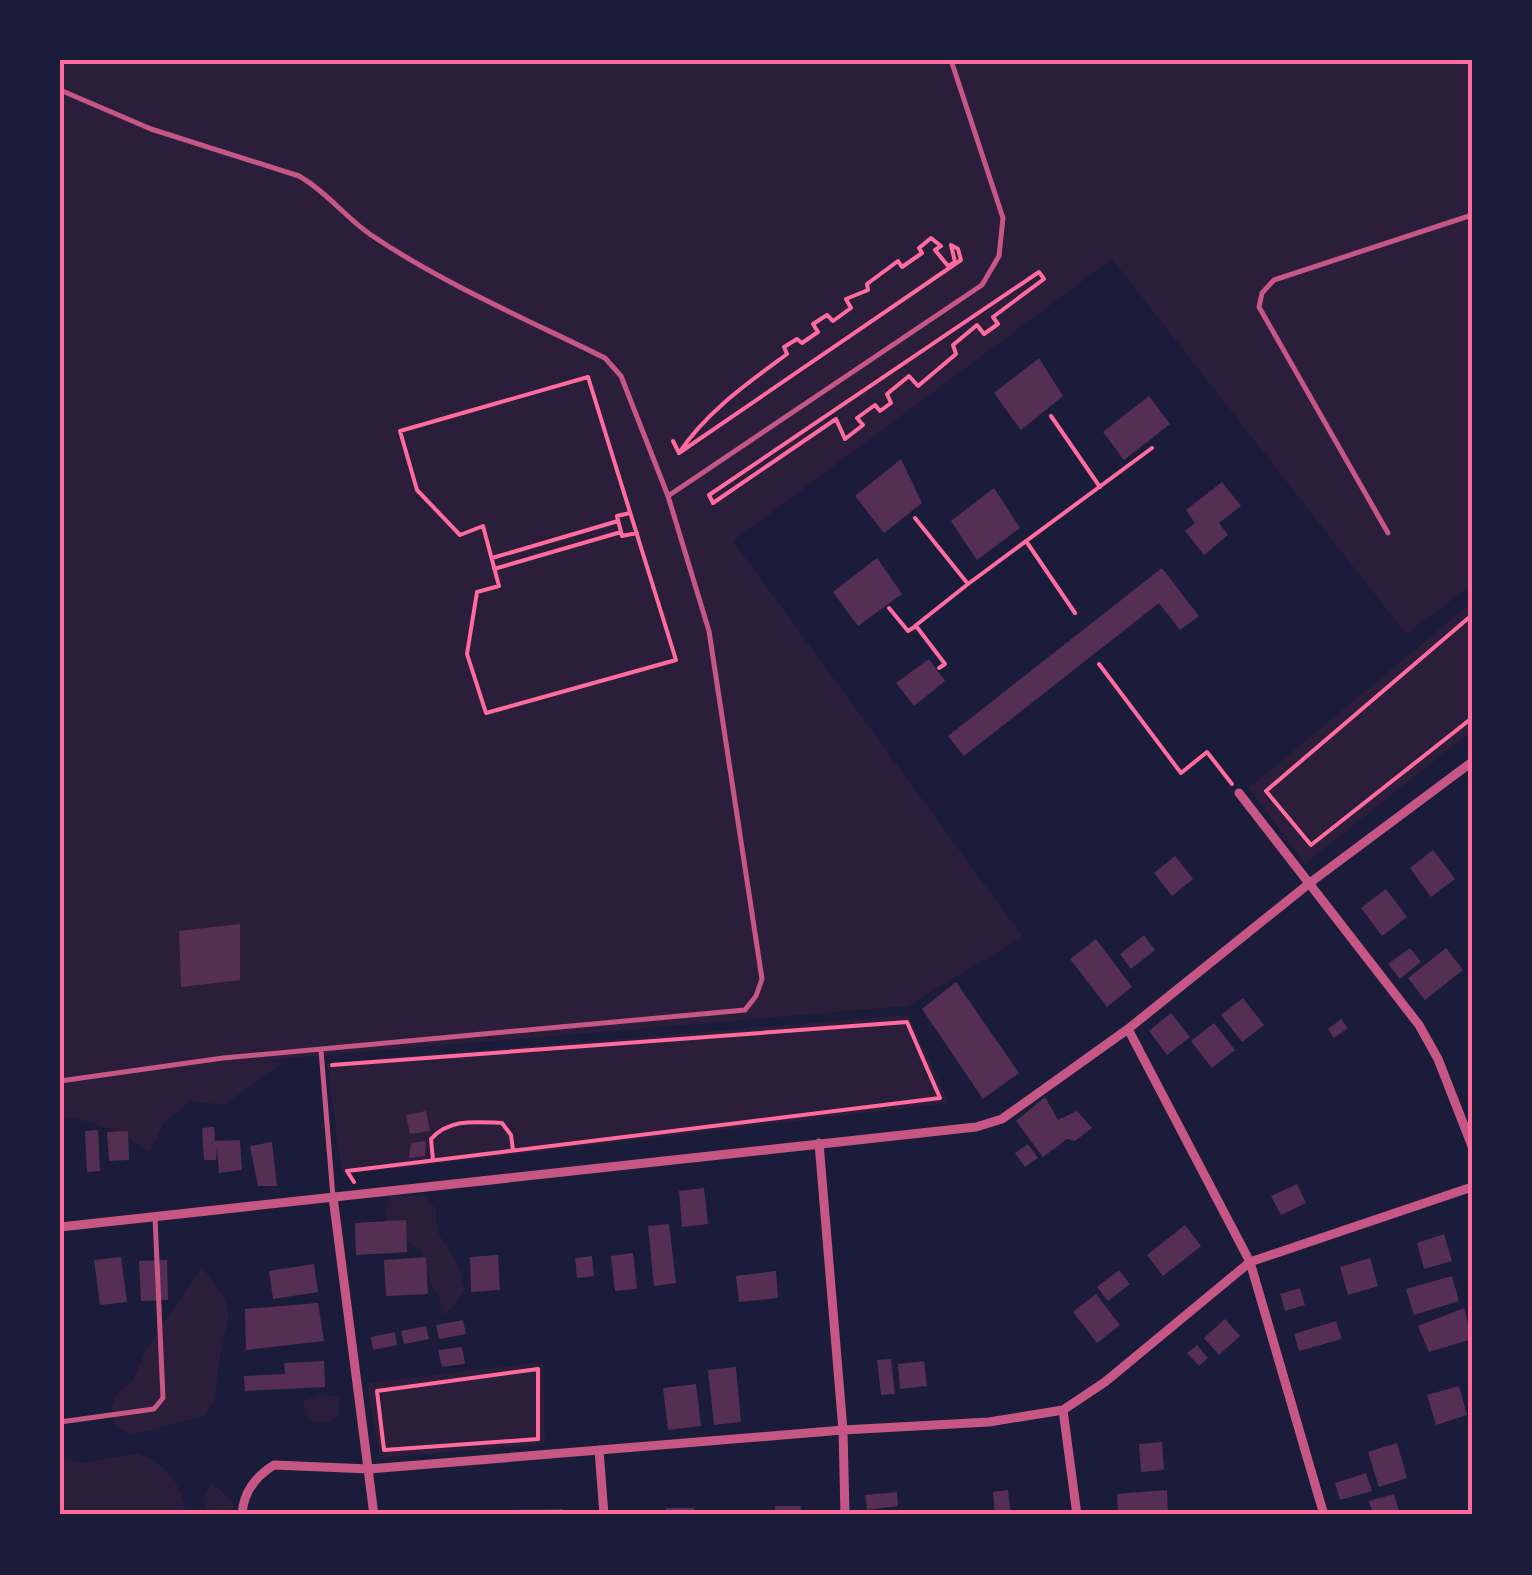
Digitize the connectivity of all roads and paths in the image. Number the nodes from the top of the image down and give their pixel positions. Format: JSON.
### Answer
{"nodes":[{"id":1,"x":950,"y":60,"type":"edge"},
{"id":2,"x":60,"y":90,"type":"edge"},
{"id":3,"x":1472,"y":215,"type":"edge"},
{"id":4,"x":1051,"y":416,"type":"dead end"},
{"id":5,"x":674,"y":440,"type":"dead end"},
{"id":6,"x":1152,"y":448,"type":"dead end"},
{"id":7,"x":678,"y":453,"type":"junction"},
{"id":8,"x":1100,"y":487,"type":"junction"},
{"id":9,"x":709,"y":495,"type":"joint"},
{"id":10,"x":668,"y":496,"type":"junction"},
{"id":11,"x":630,"y":512,"type":"junction"},
{"id":12,"x":915,"y":518,"type":"dead end"},
{"id":13,"x":618,"y":521,"type":"junction"},
{"id":14,"x":621,"y":532,"type":"junction"},
{"id":15,"x":1388,"y":532,"type":"dead end"},
{"id":16,"x":637,"y":534,"type":"junction"},
{"id":17,"x":1026,"y":541,"type":"junction"},
{"id":18,"x":492,"y":558,"type":"junction"},
{"id":19,"x":494,"y":569,"type":"junction"},
{"id":20,"x":968,"y":584,"type":"junction"},
{"id":21,"x":889,"y":608,"type":"dead end"},
{"id":22,"x":1075,"y":613,"type":"dead end"},
{"id":23,"x":1472,"y":615,"type":"edge"},
{"id":24,"x":915,"y":626,"type":"junction"},
{"id":25,"x":1099,"y":664,"type":"dead end"},
{"id":26,"x":939,"y":668,"type":"dead end"},
{"id":27,"x":1472,"y":718,"type":"edge"},
{"id":28,"x":1472,"y":762,"type":"edge"},
{"id":29,"x":1239,"y":793,"type":"joint"},
{"id":30,"x":1311,"y":882,"type":"junction"},
{"id":31,"x":1128,"y":1028,"type":"junction"},
{"id":32,"x":321,"y":1049,"type":"junction"},
{"id":33,"x":331,"y":1065,"type":"dead end"},
{"id":34,"x":60,"y":1081,"type":"edge"},
{"id":35,"x":819,"y":1143,"type":"junction"},
{"id":36,"x":1472,"y":1146,"type":"edge"},
{"id":37,"x":514,"y":1150,"type":"junction"},
{"id":38,"x":433,"y":1160,"type":"junction"},
{"id":39,"x":1472,"y":1187,"type":"edge"},
{"id":40,"x":361,"y":1194,"type":"junction"},
{"id":41,"x":333,"y":1197,"type":"junction"},
{"id":42,"x":155,"y":1217,"type":"junction"},
{"id":43,"x":60,"y":1227,"type":"edge"},
{"id":44,"x":1250,"y":1262,"type":"junction"},
{"id":45,"x":1064,"y":1410,"type":"junction"},
{"id":46,"x":60,"y":1422,"type":"edge"},
{"id":47,"x":843,"y":1430,"type":"junction"},
{"id":48,"x":384,"y":1450,"type":"joint"},
{"id":49,"x":599,"y":1450,"type":"junction"},
{"id":50,"x":369,"y":1469,"type":"junction"},
{"id":51,"x":242,"y":1515,"type":"edge"},
{"id":52,"x":374,"y":1515,"type":"edge"},
{"id":53,"x":604,"y":1515,"type":"edge"},
{"id":54,"x":845,"y":1515,"type":"edge"},
{"id":55,"x":1078,"y":1515,"type":"edge"},
{"id":56,"x":1324,"y":1515,"type":"edge"}],
"edges":[{"from":1,"to":10,"type":"lane"},
{"from":2,"to":10,"type":"lane"},
{"from":3,"to":15,"type":"lane"},
{"from":4,"to":8,"type":"path"},
{"from":5,"to":7,"type":"path"},
{"from":6,"to":8,"type":"path"},
{"from":7,"to":7,"type":"path"},
{"from":8,"to":17,"type":"path"},
{"from":9,"to":9,"type":"path"},
{"from":10,"to":32,"type":"lane"},
{"from":11,"to":13,"type":"path"},
{"from":11,"to":16,"type":"path"},
{"from":11,"to":18,"type":"path"},
{"from":12,"to":20,"type":"path"},
{"from":13,"to":14,"type":"path"},
{"from":13,"to":18,"type":"path"},
{"from":14,"to":16,"type":"path"},
{"from":14,"to":19,"type":"path"},
{"from":16,"to":19,"type":"path"},
{"from":17,"to":20,"type":"path"},
{"from":17,"to":22,"type":"path"},
{"from":18,"to":19,"type":"path"},
{"from":20,"to":24,"type":"path"},
{"from":21,"to":24,"type":"path"},
{"from":23,"to":27,"type":"path"},
{"from":24,"to":26,"type":"path"},
{"from":25,"to":29,"type":"path"},
{"from":28,"to":30,"type":"street"},
{"from":29,"to":30,"type":"street"},
{"from":30,"to":31,"type":"street"},
{"from":30,"to":36,"type":"street"},
{"from":31,"to":35,"type":"street"},
{"from":31,"to":44,"type":"street"},
{"from":32,"to":34,"type":"lane"},
{"from":32,"to":41,"type":"lane"},
{"from":33,"to":37,"type":"path"},
{"from":35,"to":40,"type":"street"},
{"from":35,"to":47,"type":"street"},
{"from":37,"to":38,"type":"path"},
{"from":37,"to":38,"type":"path"},
{"from":38,"to":40,"type":"path"},
{"from":39,"to":44,"type":"street"},
{"from":40,"to":41,"type":"street"},
{"from":41,"to":42,"type":"street"},
{"from":41,"to":50,"type":"street"},
{"from":42,"to":43,"type":"street"},
{"from":42,"to":46,"type":"lane"},
{"from":44,"to":45,"type":"street"},
{"from":44,"to":56,"type":"street"},
{"from":45,"to":47,"type":"street"},
{"from":45,"to":55,"type":"street"},
{"from":47,"to":49,"type":"street"},
{"from":47,"to":54,"type":"street"},
{"from":48,"to":48,"type":"path"},
{"from":49,"to":50,"type":"street"},
{"from":49,"to":53,"type":"street"},
{"from":50,"to":51,"type":"street"},
{"from":50,"to":52,"type":"street"}]}
